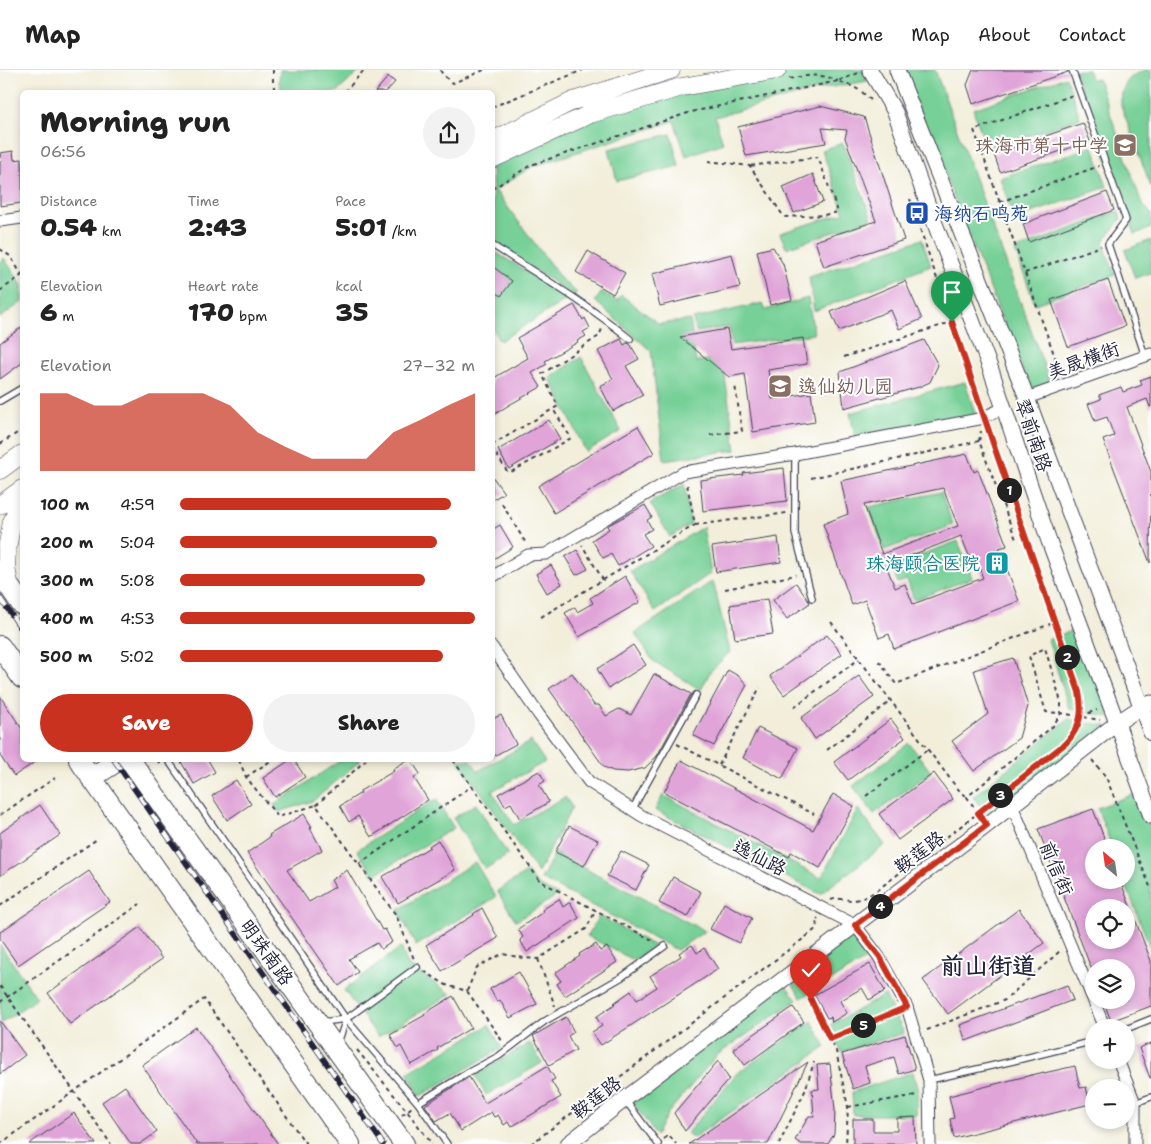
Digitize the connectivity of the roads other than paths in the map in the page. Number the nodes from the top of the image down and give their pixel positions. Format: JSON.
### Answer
{"nodes":[{"id":1,"x":671,"y":70,"type":"edge"},
{"id":2,"x":897,"y":70,"type":"edge"},
{"id":3,"x":1072,"y":70,"type":"edge"},
{"id":4,"x":864,"y":71,"type":"edge"},
{"id":5,"x":777,"y":72,"type":"edge"},
{"id":6,"x":495,"y":140,"type":"edge"},
{"id":7,"x":495,"y":158,"type":"edge"},
{"id":8,"x":20,"y":218,"type":"edge"},
{"id":9,"x":0,"y":222,"type":"edge"},
{"id":10,"x":495,"y":247,"type":"edge"},
{"id":11,"x":630,"y":339,"type":"dead end"},
{"id":12,"x":1148,"y":355,"type":"edge"},
{"id":13,"x":20,"y":389,"type":"edge"},
{"id":14,"x":1027,"y":398,"type":"junction"},
{"id":15,"x":0,"y":401,"type":"edge"},
{"id":16,"x":1004,"y":408,"type":"junction"},
{"id":17,"x":20,"y":453,"type":"edge"},
{"id":18,"x":20,"y":454,"type":"edge"},
{"id":19,"x":795,"y":454,"type":"junction"},
{"id":20,"x":0,"y":460,"type":"edge"},
{"id":21,"x":0,"y":470,"type":"edge"},
{"id":22,"x":20,"y":491,"type":"edge"},
{"id":23,"x":20,"y":504,"type":"edge"},
{"id":24,"x":0,"y":505,"type":"edge"},
{"id":25,"x":495,"y":575,"type":"edge"},
{"id":26,"x":5,"y":580,"type":"edge"},
{"id":27,"x":812,"y":598,"type":"dead end"},
{"id":28,"x":20,"y":602,"type":"edge"},
{"id":29,"x":0,"y":646,"type":"edge"},
{"id":30,"x":495,"y":651,"type":"edge"},
{"id":31,"x":20,"y":675,"type":"edge"},
{"id":32,"x":696,"y":695,"type":"dead end"},
{"id":33,"x":1146,"y":705,"type":"edge"},
{"id":34,"x":1111,"y":722,"type":"junction"},
{"id":35,"x":1151,"y":733,"type":"edge"},
{"id":36,"x":80,"y":762,"type":"edge"},
{"id":37,"x":116,"y":762,"type":"edge"},
{"id":38,"x":131,"y":762,"type":"edge"},
{"id":39,"x":169,"y":762,"type":"edge"},
{"id":40,"x":91,"y":778,"type":"junction"},
{"id":41,"x":1012,"y":805,"type":"junction"},
{"id":42,"x":632,"y":810,"type":"junction"},
{"id":43,"x":1151,"y":816,"type":"edge"},
{"id":44,"x":855,"y":925,"type":"junction"},
{"id":45,"x":664,"y":946,"type":"road end"},
{"id":46,"x":417,"y":967,"type":"road end"},
{"id":47,"x":346,"y":1019,"type":"junction"},
{"id":48,"x":1101,"y":1019,"type":"edge"},
{"id":49,"x":1151,"y":1019,"type":"edge"},
{"id":50,"x":318,"y":1022,"type":"junction"},
{"id":51,"x":1135,"y":1025,"type":"edge"},
{"id":52,"x":1085,"y":1043,"type":"edge"},
{"id":53,"x":336,"y":1048,"type":"junction"},
{"id":54,"x":929,"y":1080,"type":"junction"},
{"id":55,"x":1151,"y":1097,"type":"edge"},
{"id":56,"x":625,"y":1099,"type":"junction"},
{"id":57,"x":418,"y":1103,"type":"junction"},
{"id":58,"x":1135,"y":1103,"type":"edge"},
{"id":59,"x":1135,"y":1129,"type":"edge"},
{"id":60,"x":350,"y":1144,"type":"edge"},
{"id":61,"x":404,"y":1144,"type":"edge"},
{"id":62,"x":447,"y":1144,"type":"edge"},
{"id":63,"x":568,"y":1144,"type":"edge"},
{"id":64,"x":658,"y":1144,"type":"edge"},
{"id":65,"x":930,"y":1144,"type":"edge"},
{"id":66,"x":1135,"y":1144,"type":"edge"}],
"edges":[{"from":1,"to":6,"type":"main road"},
{"from":2,"to":14,"type":"main road","name":"翠前南路"},
{"from":3,"to":12,"type":"lane"},
{"from":4,"to":16,"type":"main road","name":"翠前南路"},
{"from":5,"to":7,"type":"main road"},
{"from":8,"to":9,"type":"street"},
{"from":10,"to":11,"type":"lane"},
{"from":12,"to":14,"type":"street","name":"美晟橫街"},
{"from":13,"to":15,"type":"lane"},
{"from":14,"to":33,"type":"main road","name":"翠前南路"},
{"from":16,"to":19,"type":"street"},
{"from":16,"to":34,"type":"main road","name":"翠前南路"},
{"from":17,"to":20,"type":"main road"},
{"from":18,"to":21,"type":"main road"},
{"from":19,"to":25,"type":"street"},
{"from":19,"to":27,"type":"lane"},
{"from":22,"to":24,"type":"main road"},
{"from":23,"to":26,"type":"main road"},
{"from":26,"to":28,"type":"highway"},
{"from":29,"to":31,"type":"highway"},
{"from":30,"to":42,"type":"street","name":"逸仙路"},
{"from":32,"to":42,"type":"lane"},
{"from":33,"to":34,"type":"main road","name":"鞍莲路"},
{"from":33,"to":35,"type":"main road","name":"翠前南路"},
{"from":34,"to":41,"type":"main road","name":"鞍莲路"},
{"from":34,"to":43,"type":"main road","name":"翠前南路"},
{"from":36,"to":40,"type":"highway"},
{"from":37,"to":40,"type":"highway"},
{"from":38,"to":50,"type":"highway","name":"明珠南路"},
{"from":39,"to":47,"type":"lane"},
{"from":40,"to":60,"type":"highway"},
{"from":41,"to":44,"type":"main road","name":"鞍莲路"},
{"from":41,"to":48,"type":"street","name":"前信街"},
{"from":42,"to":44,"type":"street","name":"逸仙路"},
{"from":44,"to":54,"type":"street","name":"逸仙路"},
{"from":44,"to":56,"type":"main road","name":"鞍莲路"},
{"from":45,"to":57,"type":"lane"},
{"from":46,"to":47,"type":"lane"},
{"from":47,"to":50,"type":"lane"},
{"from":47,"to":53,"type":"lane"},
{"from":47,"to":57,"type":"lane"},
{"from":49,"to":51,"type":"lane"},
{"from":50,"to":53,"type":"highway","name":"明珠南路"},
{"from":52,"to":54,"type":"lane"},
{"from":53,"to":61,"type":"highway","name":"明珠南路"},
{"from":54,"to":65,"type":"street","name":"逸仙路"},
{"from":55,"to":58,"type":"lane"},
{"from":56,"to":63,"type":"main road","name":"鞍莲路"},
{"from":56,"to":64,"type":"lane"},
{"from":57,"to":62,"type":"lane"},
{"from":59,"to":66,"type":"street"}]}
